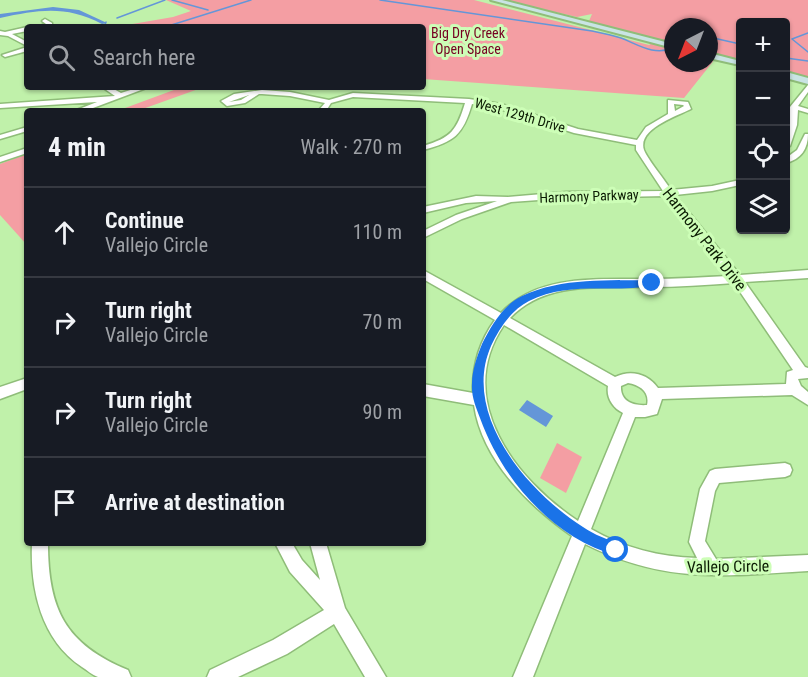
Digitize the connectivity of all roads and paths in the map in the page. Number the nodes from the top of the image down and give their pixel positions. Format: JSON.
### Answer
{"nodes":[{"id":1,"x":494,"y":0,"type":"edge"},
{"id":2,"x":45,"y":21,"type":"dead end"},
{"id":3,"x":50,"y":24,"type":"edge"},
{"id":4,"x":24,"y":30,"type":"edge"},
{"id":5,"x":2,"y":34,"type":"edge"},
{"id":6,"x":664,"y":44,"type":"edge"},
{"id":7,"x":24,"y":45,"type":"edge"},
{"id":8,"x":24,"y":48,"type":"edge"},
{"id":9,"x":5,"y":55,"type":"dead end"},
{"id":10,"x":718,"y":57,"type":"edge"},
{"id":11,"x":736,"y":62,"type":"edge"},
{"id":12,"x":790,"y":76,"type":"edge"},
{"id":13,"x":808,"y":81,"type":"edge"},
{"id":14,"x":808,"y":87,"type":"edge"},
{"id":15,"x":110,"y":90,"type":"edge"},
{"id":16,"x":138,"y":90,"type":"edge"},
{"id":17,"x":256,"y":93,"type":"dead end"},
{"id":18,"x":121,"y":96,"type":"junction"},
{"id":19,"x":111,"y":99,"type":"junction"},
{"id":20,"x":469,"y":101,"type":"junction"},
{"id":21,"x":329,"y":102,"type":"junction"},
{"id":22,"x":0,"y":106,"type":"edge"},
{"id":23,"x":794,"y":107,"type":"junction"},
{"id":24,"x":86,"y":108,"type":"edge"},
{"id":25,"x":324,"y":108,"type":"edge"},
{"id":26,"x":808,"y":111,"type":"edge"},
{"id":27,"x":672,"y":114,"type":"dead end"},
{"id":28,"x":24,"y":130,"type":"edge"},
{"id":29,"x":790,"y":134,"type":"edge"},
{"id":30,"x":808,"y":136,"type":"edge"},
{"id":31,"x":0,"y":137,"type":"edge"},
{"id":32,"x":638,"y":143,"type":"junction"},
{"id":33,"x":426,"y":147,"type":"edge"},
{"id":34,"x":24,"y":151,"type":"edge"},
{"id":35,"x":0,"y":160,"type":"edge"},
{"id":36,"x":790,"y":160,"type":"edge"},
{"id":37,"x":736,"y":183,"type":"edge"},
{"id":38,"x":669,"y":193,"type":"junction"},
{"id":39,"x":508,"y":200,"type":"junction"},
{"id":40,"x":426,"y":209,"type":"edge"},
{"id":41,"x":426,"y":234,"type":"edge"},
{"id":42,"x":808,"y":274,"type":"edge"},
{"id":43,"x":426,"y":276,"type":"edge"},
{"id":44,"x":737,"y":279,"type":"junction"},
{"id":45,"x":501,"y":320,"type":"junction"},
{"id":46,"x":805,"y":373,"type":"edge"},
{"id":47,"x":615,"y":383,"type":"junction"},
{"id":48,"x":24,"y":384,"type":"edge"},
{"id":49,"x":795,"y":388,"type":"junction"},
{"id":50,"x":426,"y":391,"type":"edge"},
{"id":51,"x":0,"y":393,"type":"edge"},
{"id":52,"x":655,"y":394,"type":"junction"},
{"id":53,"x":808,"y":399,"type":"edge"},
{"id":54,"x":479,"y":400,"type":"junction"},
{"id":55,"x":631,"y":411,"type":"junction"},
{"id":56,"x":785,"y":470,"type":"dead end"},
{"id":57,"x":580,"y":533,"type":"junction"},
{"id":58,"x":40,"y":546,"type":"edge"},
{"id":59,"x":285,"y":546,"type":"edge"},
{"id":60,"x":319,"y":546,"type":"edge"},
{"id":61,"x":808,"y":563,"type":"edge"},
{"id":62,"x":712,"y":568,"type":"junction"},
{"id":63,"x":337,"y":612,"type":"junction"},
{"id":64,"x":121,"y":677,"type":"edge"},
{"id":65,"x":217,"y":677,"type":"edge"},
{"id":66,"x":376,"y":677,"type":"edge"},
{"id":67,"x":523,"y":677,"type":"edge"}],
"edges":[{"from":1,"to":6,"type":"main road"},
{"from":2,"to":3,"type":"street"},
{"from":4,"to":5,"type":"street"},
{"from":5,"to":7,"type":"street"},
{"from":8,"to":9,"type":"street"},
{"from":10,"to":11,"type":"main road"},
{"from":12,"to":13,"type":"main road"},
{"from":14,"to":23,"type":"street"},
{"from":15,"to":18,"type":"street"},
{"from":16,"to":18,"type":"street"},
{"from":17,"to":21,"type":"street"},
{"from":18,"to":19,"type":"street"},
{"from":19,"to":22,"type":"street"},
{"from":19,"to":24,"type":"street"},
{"from":20,"to":21,"type":"street","name":"West 129th Drive"},
{"from":20,"to":32,"type":"street","name":"West 129th Drive"},
{"from":20,"to":33,"type":"street"},
{"from":21,"to":25,"type":"street"},
{"from":23,"to":26,"type":"street"},
{"from":23,"to":29,"type":"street"},
{"from":27,"to":32,"type":"street"},
{"from":28,"to":31,"type":"street"},
{"from":30,"to":36,"type":"street"},
{"from":32,"to":38,"type":"street","name":"Harmony Park Drive"},
{"from":34,"to":35,"type":"street"},
{"from":37,"to":38,"type":"street","name":"Harmony Parkway"},
{"from":38,"to":39,"type":"street","name":"Harmony Parkway"},
{"from":38,"to":44,"type":"street","name":"Harmony Park Drive"},
{"from":39,"to":40,"type":"street","name":"Harmony Parkway"},
{"from":39,"to":41,"type":"street","name":"Harmony Parkway"},
{"from":42,"to":44,"type":"street","name":"Vallejo Circle"},
{"from":43,"to":45,"type":"street"},
{"from":44,"to":45,"type":"street","name":"Vallejo Circle"},
{"from":44,"to":46,"type":"street","name":"Harmony Park Drive"},
{"from":45,"to":47,"type":"street"},
{"from":45,"to":54,"type":"street","name":"Vallejo Circle"},
{"from":46,"to":49,"type":"street"},
{"from":47,"to":52,"type":"street"},
{"from":47,"to":55,"type":"street"},
{"from":48,"to":51,"type":"street"},
{"from":49,"to":52,"type":"street"},
{"from":49,"to":53,"type":"street"},
{"from":50,"to":54,"type":"street"},
{"from":52,"to":55,"type":"street"},
{"from":54,"to":57,"type":"street","name":"Vallejo Circle"},
{"from":55,"to":57,"type":"street"},
{"from":56,"to":62,"type":"street"},
{"from":57,"to":62,"type":"street","name":"Vallejo Circle"},
{"from":57,"to":67,"type":"street"},
{"from":58,"to":64,"type":"street"},
{"from":59,"to":63,"type":"street"},
{"from":60,"to":63,"type":"street"},
{"from":61,"to":62,"type":"street","name":"Vallejo Circle"},
{"from":63,"to":65,"type":"street"},
{"from":63,"to":66,"type":"street"}]}
